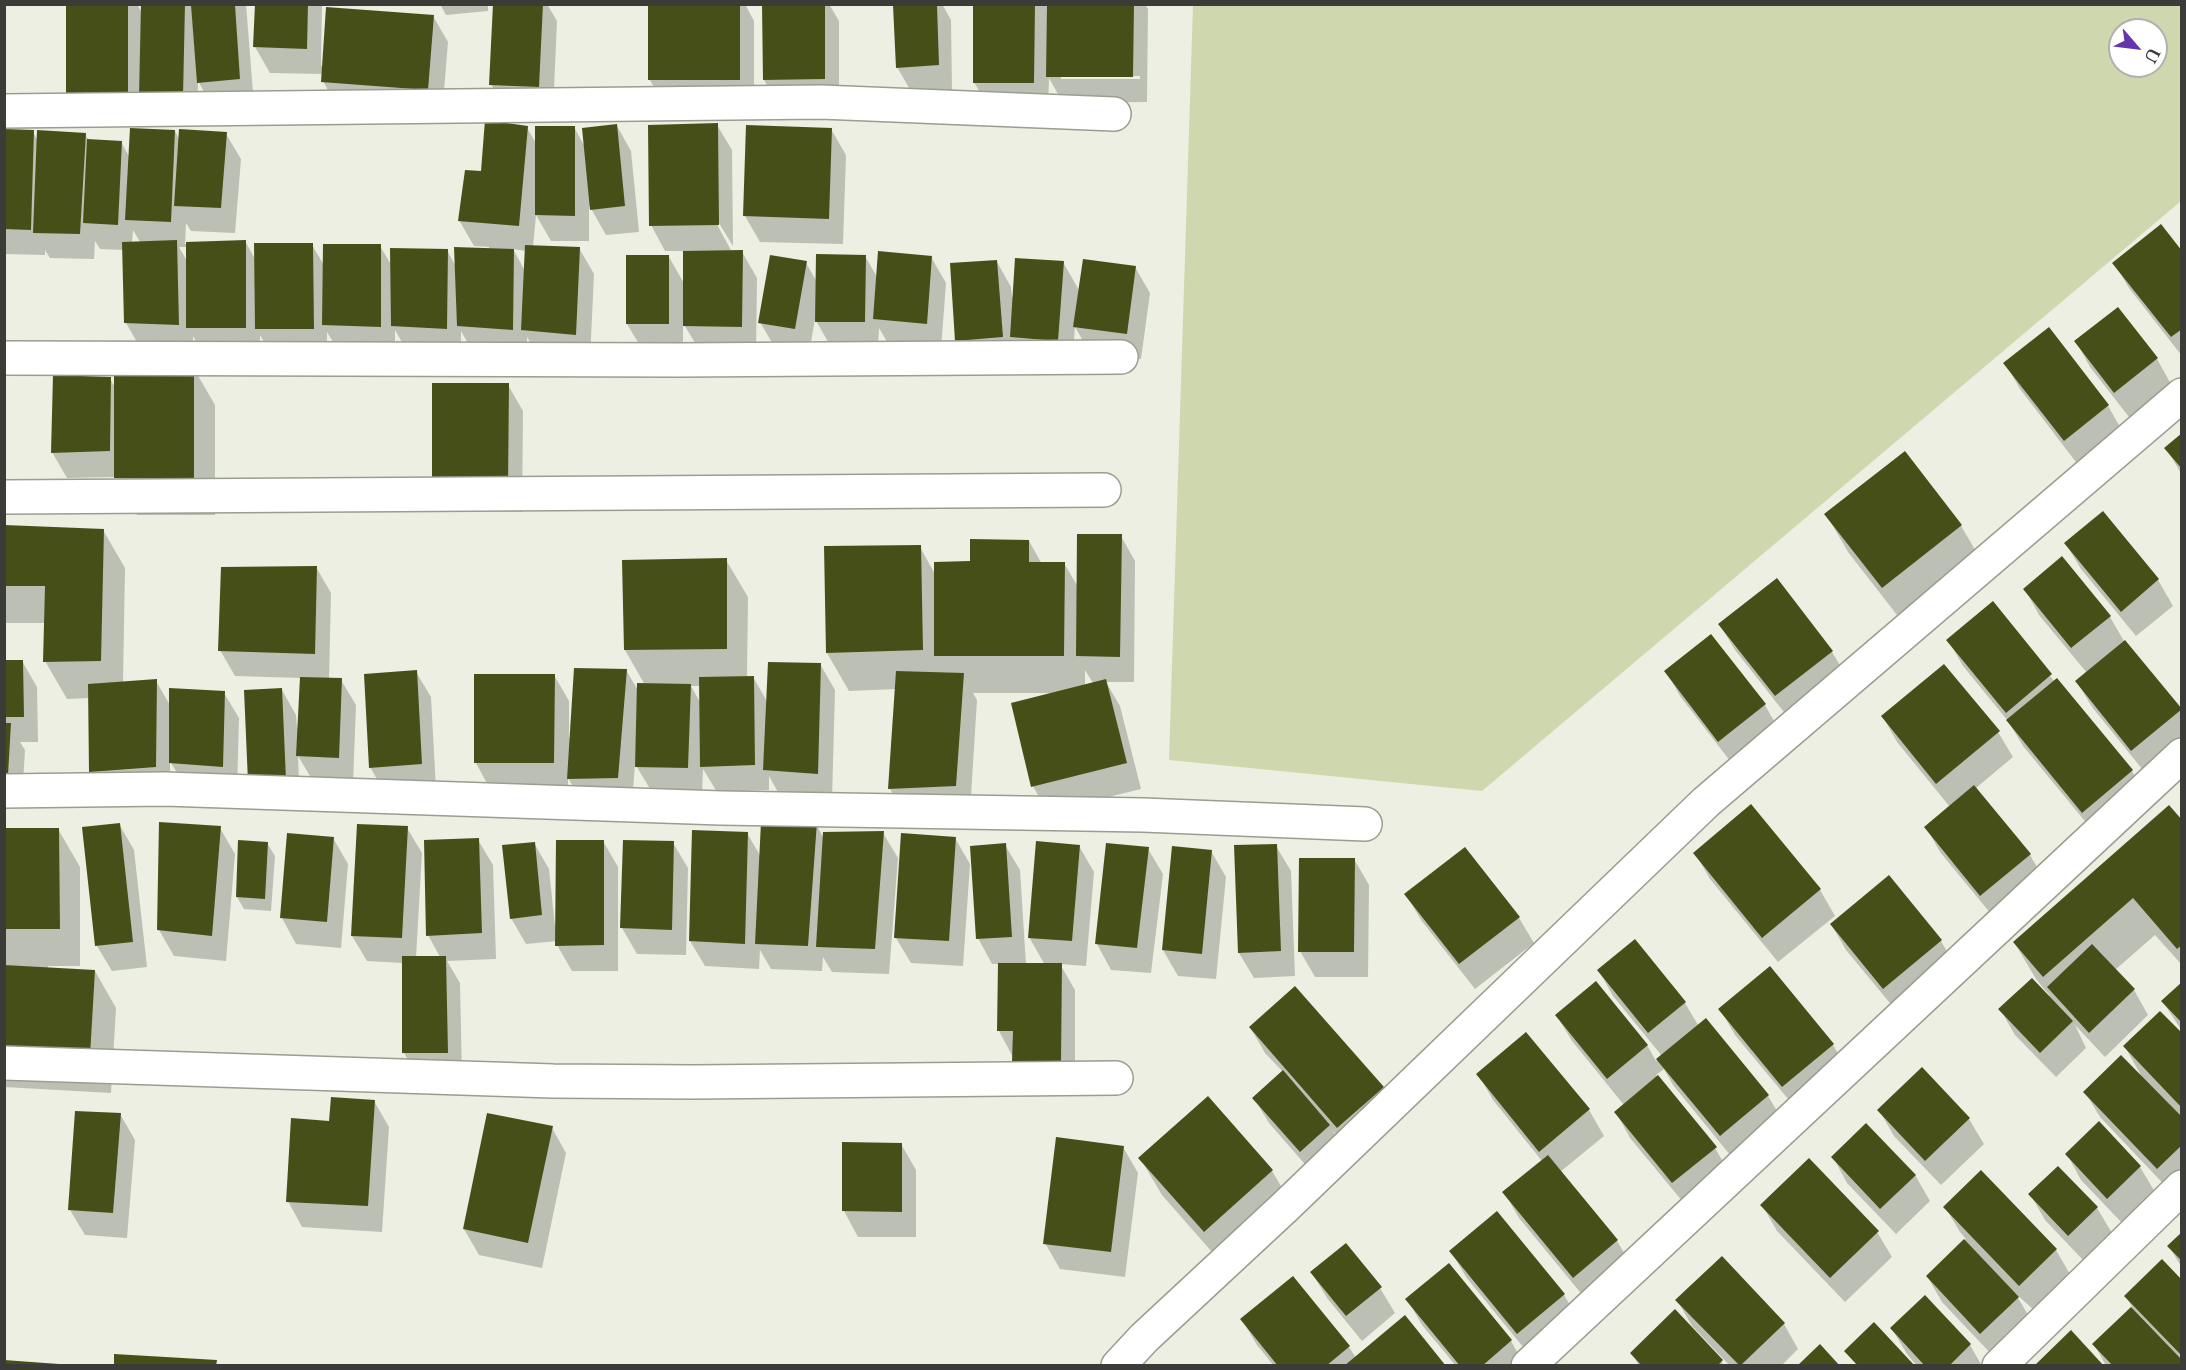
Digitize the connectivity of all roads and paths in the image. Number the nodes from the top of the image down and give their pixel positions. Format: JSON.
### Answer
{"nodes":[{"id":1,"x":4,"y":111,"type":"edge"},
{"id":2,"x":1114,"y":114,"type":"dead end"},
{"id":3,"x":1122,"y":357,"type":"dead end"},
{"id":4,"x":4,"y":358,"type":"edge"},
{"id":5,"x":2181,"y":395,"type":"edge"},
{"id":6,"x":1104,"y":490,"type":"dead end"},
{"id":7,"x":4,"y":497,"type":"edge"},
{"id":8,"x":2181,"y":755,"type":"edge"},
{"id":9,"x":4,"y":791,"type":"edge"},
{"id":10,"x":1365,"y":824,"type":"dead end"},
{"id":11,"x":4,"y":1063,"type":"edge"},
{"id":12,"x":1116,"y":1078,"type":"dead end"},
{"id":13,"x":2181,"y":1187,"type":"edge"},
{"id":14,"x":1118,"y":1365,"type":"edge"},
{"id":15,"x":1528,"y":1365,"type":"edge"},
{"id":16,"x":1999,"y":1365,"type":"edge"}],
"edges":[{"from":1,"to":2,"type":"street"},
{"from":3,"to":4,"type":"street"},
{"from":5,"to":14,"type":"street"},
{"from":6,"to":7,"type":"street"},
{"from":8,"to":15,"type":"street"},
{"from":9,"to":10,"type":"street"},
{"from":11,"to":12,"type":"street"},
{"from":13,"to":16,"type":"street"}]}
